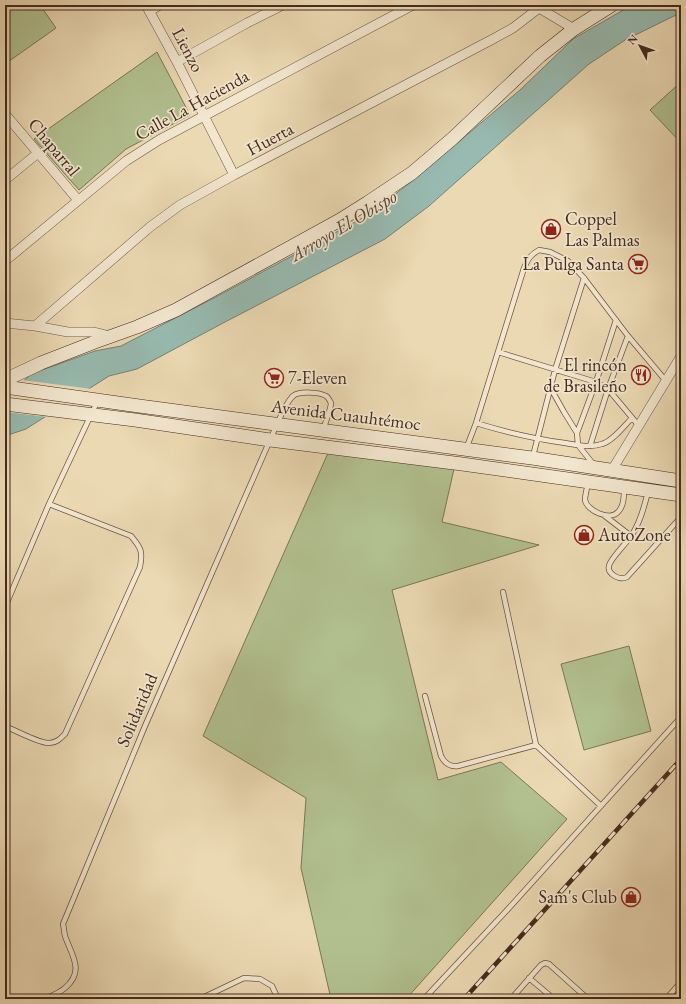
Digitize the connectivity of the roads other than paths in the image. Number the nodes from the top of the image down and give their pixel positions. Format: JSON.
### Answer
{"nodes":[{"id":1,"x":160,"y":5,"type":"edge"},
{"id":2,"x":283,"y":5,"type":"edge"},
{"id":3,"x":413,"y":5,"type":"edge"},
{"id":4,"x":612,"y":5,"type":"edge"},
{"id":5,"x":539,"y":6,"type":"edge"},
{"id":6,"x":147,"y":8,"type":"edge"},
{"id":7,"x":574,"y":29,"type":"junction"},
{"id":8,"x":177,"y":62,"type":"junction"},
{"id":9,"x":5,"y":114,"type":"edge"},
{"id":10,"x":204,"y":116,"type":"junction"},
{"id":11,"x":38,"y":153,"type":"junction"},
{"id":12,"x":234,"y":175,"type":"junction"},
{"id":13,"x":5,"y":180,"type":"edge"},
{"id":14,"x":78,"y":200,"type":"junction"},
{"id":15,"x":5,"y":261,"type":"edge"},
{"id":16,"x":584,"y":278,"type":"junction"},
{"id":17,"x":616,"y":320,"type":"junction"},
{"id":18,"x":5,"y":323,"type":"edge"},
{"id":19,"x":35,"y":326,"type":"junction"},
{"id":20,"x":628,"y":336,"type":"junction"},
{"id":21,"x":95,"y":337,"type":"junction"},
{"id":22,"x":498,"y":352,"type":"junction"},
{"id":23,"x":681,"y":356,"type":"edge"},
{"id":24,"x":555,"y":370,"type":"junction"},
{"id":25,"x":5,"y":380,"type":"edge"},
{"id":26,"x":666,"y":381,"type":"junction"},
{"id":27,"x":596,"y":382,"type":"junction"},
{"id":28,"x":5,"y":387,"type":"edge"},
{"id":29,"x":550,"y":387,"type":"junction"},
{"id":30,"x":608,"y":389,"type":"junction"},
{"id":31,"x":93,"y":400,"type":"junction"},
{"id":32,"x":5,"y":404,"type":"edge"},
{"id":33,"x":86,"y":414,"type":"junction"},
{"id":34,"x":632,"y":418,"type":"junction"},
{"id":35,"x":476,"y":422,"type":"junction"},
{"id":36,"x":278,"y":424,"type":"junction"},
{"id":37,"x":638,"y":426,"type":"junction"},
{"id":38,"x":323,"y":430,"type":"junction"},
{"id":39,"x":577,"y":434,"type":"junction"},
{"id":40,"x":537,"y":439,"type":"junction"},
{"id":41,"x":270,"y":440,"type":"junction"},
{"id":42,"x":578,"y":445,"type":"junction"},
{"id":43,"x":590,"y":446,"type":"junction"},
{"id":44,"x":466,"y":448,"type":"junction"},
{"id":45,"x":532,"y":458,"type":"junction"},
{"id":46,"x":597,"y":467,"type":"junction"},
{"id":47,"x":612,"y":470,"type":"junction"},
{"id":48,"x":572,"y":480,"type":"junction"},
{"id":49,"x":681,"y":481,"type":"edge"},
{"id":50,"x":588,"y":482,"type":"junction"},
{"id":51,"x":624,"y":487,"type":"junction"},
{"id":52,"x":649,"y":490,"type":"junction"},
{"id":53,"x":681,"y":495,"type":"edge"},
{"id":54,"x":48,"y":504,"type":"junction"},
{"id":55,"x":605,"y":516,"type":"junction"},
{"id":56,"x":681,"y":517,"type":"edge"},
{"id":57,"x":631,"y":536,"type":"junction"},
{"id":58,"x":503,"y":592,"type":"dead end"},
{"id":59,"x":5,"y":607,"type":"edge"},
{"id":60,"x":425,"y":696,"type":"dead end"},
{"id":61,"x":681,"y":717,"type":"edge"},
{"id":62,"x":5,"y":726,"type":"edge"},
{"id":63,"x":536,"y":745,"type":"junction"},
{"id":64,"x":601,"y":806,"type":"junction"},
{"id":65,"x":529,"y":978,"type":"junction"},
{"id":66,"x":681,"y":982,"type":"edge"},
{"id":67,"x":514,"y":998,"type":"edge"},
{"id":68,"x":45,"y":999,"type":"edge"},
{"id":69,"x":200,"y":999,"type":"edge"},
{"id":70,"x":278,"y":999,"type":"edge"},
{"id":71,"x":424,"y":999,"type":"edge"},
{"id":72,"x":554,"y":999,"type":"edge"},
{"id":73,"x":588,"y":999,"type":"edge"},
{"id":74,"x":666,"y":999,"type":"edge"}],
"edges":[{"from":1,"to":6,"type":"street"},
{"from":2,"to":8,"type":"street"},
{"from":3,"to":10,"type":"street","name":"Calle La Hacienda"},
{"from":4,"to":7,"type":"main road"},
{"from":5,"to":7,"type":"street"},
{"from":5,"to":12,"type":"street","name":"Huerta"},
{"from":6,"to":8,"type":"street","name":"Lienzo"},
{"from":7,"to":21,"type":"main road"},
{"from":8,"to":10,"type":"street","name":"Lienzo"},
{"from":9,"to":11,"type":"street","name":"Chaparral"},
{"from":10,"to":12,"type":"street","name":"Lienzo"},
{"from":10,"to":14,"type":"street","name":"Calle La Hacienda"},
{"from":11,"to":13,"type":"street"},
{"from":11,"to":14,"type":"street","name":"Chaparral"},
{"from":12,"to":19,"type":"street","name":"Huerta"},
{"from":14,"to":15,"type":"street","name":"Calle La Hacienda"},
{"from":16,"to":17,"type":"lane"},
{"from":16,"to":22,"type":"lane"},
{"from":16,"to":24,"type":"lane"},
{"from":17,"to":20,"type":"lane"},
{"from":17,"to":27,"type":"lane"},
{"from":18,"to":19,"type":"street"},
{"from":19,"to":21,"type":"street"},
{"from":20,"to":26,"type":"lane"},
{"from":20,"to":30,"type":"lane"},
{"from":21,"to":25,"type":"main road"},
{"from":22,"to":24,"type":"lane"},
{"from":22,"to":35,"type":"lane"},
{"from":23,"to":26,"type":"street"},
{"from":24,"to":27,"type":"lane"},
{"from":24,"to":29,"type":"lane"},
{"from":26,"to":37,"type":"street"},
{"from":27,"to":30,"type":"lane"},
{"from":27,"to":39,"type":"lane"},
{"from":28,"to":31,"type":"main road","name":"Avenida Cuauhtémoc"},
{"from":29,"to":39,"type":"lane"},
{"from":29,"to":40,"type":"lane"},
{"from":30,"to":34,"type":"lane"},
{"from":30,"to":43,"type":"lane"},
{"from":31,"to":33,"type":"lane"},
{"from":31,"to":36,"type":"main road","name":"Avenida Cuauhtémoc"},
{"from":32,"to":33,"type":"main road","name":"Avenida Cuauhtémoc"},
{"from":33,"to":41,"type":"main road","name":"Avenida Cuauhtémoc"},
{"from":33,"to":54,"type":"lane"},
{"from":34,"to":37,"type":"lane"},
{"from":34,"to":43,"type":"lane"},
{"from":35,"to":40,"type":"lane"},
{"from":35,"to":44,"type":"lane"},
{"from":36,"to":38,"type":"main road","name":"Avenida Cuauhtémoc"},
{"from":36,"to":38,"type":"lane","name":"Solidaridad"},
{"from":36,"to":41,"type":"lane","name":"Solidaridad"},
{"from":37,"to":47,"type":"street"},
{"from":38,"to":44,"type":"main road","name":"Avenida Cuauhtémoc"},
{"from":39,"to":42,"type":"lane"},
{"from":40,"to":42,"type":"lane"},
{"from":40,"to":45,"type":"lane"},
{"from":41,"to":48,"type":"main road","name":"Avenida Cuauhtémoc"},
{"from":41,"to":68,"type":"lane","name":"Solidaridad"},
{"from":42,"to":43,"type":"lane"},
{"from":42,"to":46,"type":"lane"},
{"from":44,"to":45,"type":"main road","name":"Avenida Cuauhtémoc"},
{"from":45,"to":46,"type":"main road","name":"Avenida Cuauhtémoc"},
{"from":46,"to":47,"type":"main road","name":"Avenida Cuauhtémoc"},
{"from":47,"to":48,"type":"main road"},
{"from":47,"to":49,"type":"main road","name":"Avenida Cuauhtémoc"},
{"from":47,"to":52,"type":"main road"},
{"from":48,"to":50,"type":"main road","name":"Avenida Cuauhtémoc"},
{"from":50,"to":51,"type":"main road","name":"Avenida Cuauhtémoc"},
{"from":50,"to":55,"type":"lane"},
{"from":51,"to":52,"type":"main road","name":"Avenida Cuauhtémoc"},
{"from":51,"to":55,"type":"lane"},
{"from":52,"to":53,"type":"main road","name":"Avenida Cuauhtémoc"},
{"from":52,"to":57,"type":"lane"},
{"from":54,"to":59,"type":"lane"},
{"from":54,"to":62,"type":"lane"},
{"from":55,"to":57,"type":"lane"},
{"from":56,"to":57,"type":"lane"},
{"from":58,"to":63,"type":"lane"},
{"from":60,"to":63,"type":"lane"},
{"from":61,"to":64,"type":"lane"},
{"from":63,"to":64,"type":"lane"},
{"from":64,"to":71,"type":"lane"},
{"from":65,"to":67,"type":"lane"},
{"from":65,"to":72,"type":"lane"},
{"from":65,"to":73,"type":"lane"},
{"from":66,"to":74,"type":"lane"},
{"from":69,"to":70,"type":"lane"}]}
